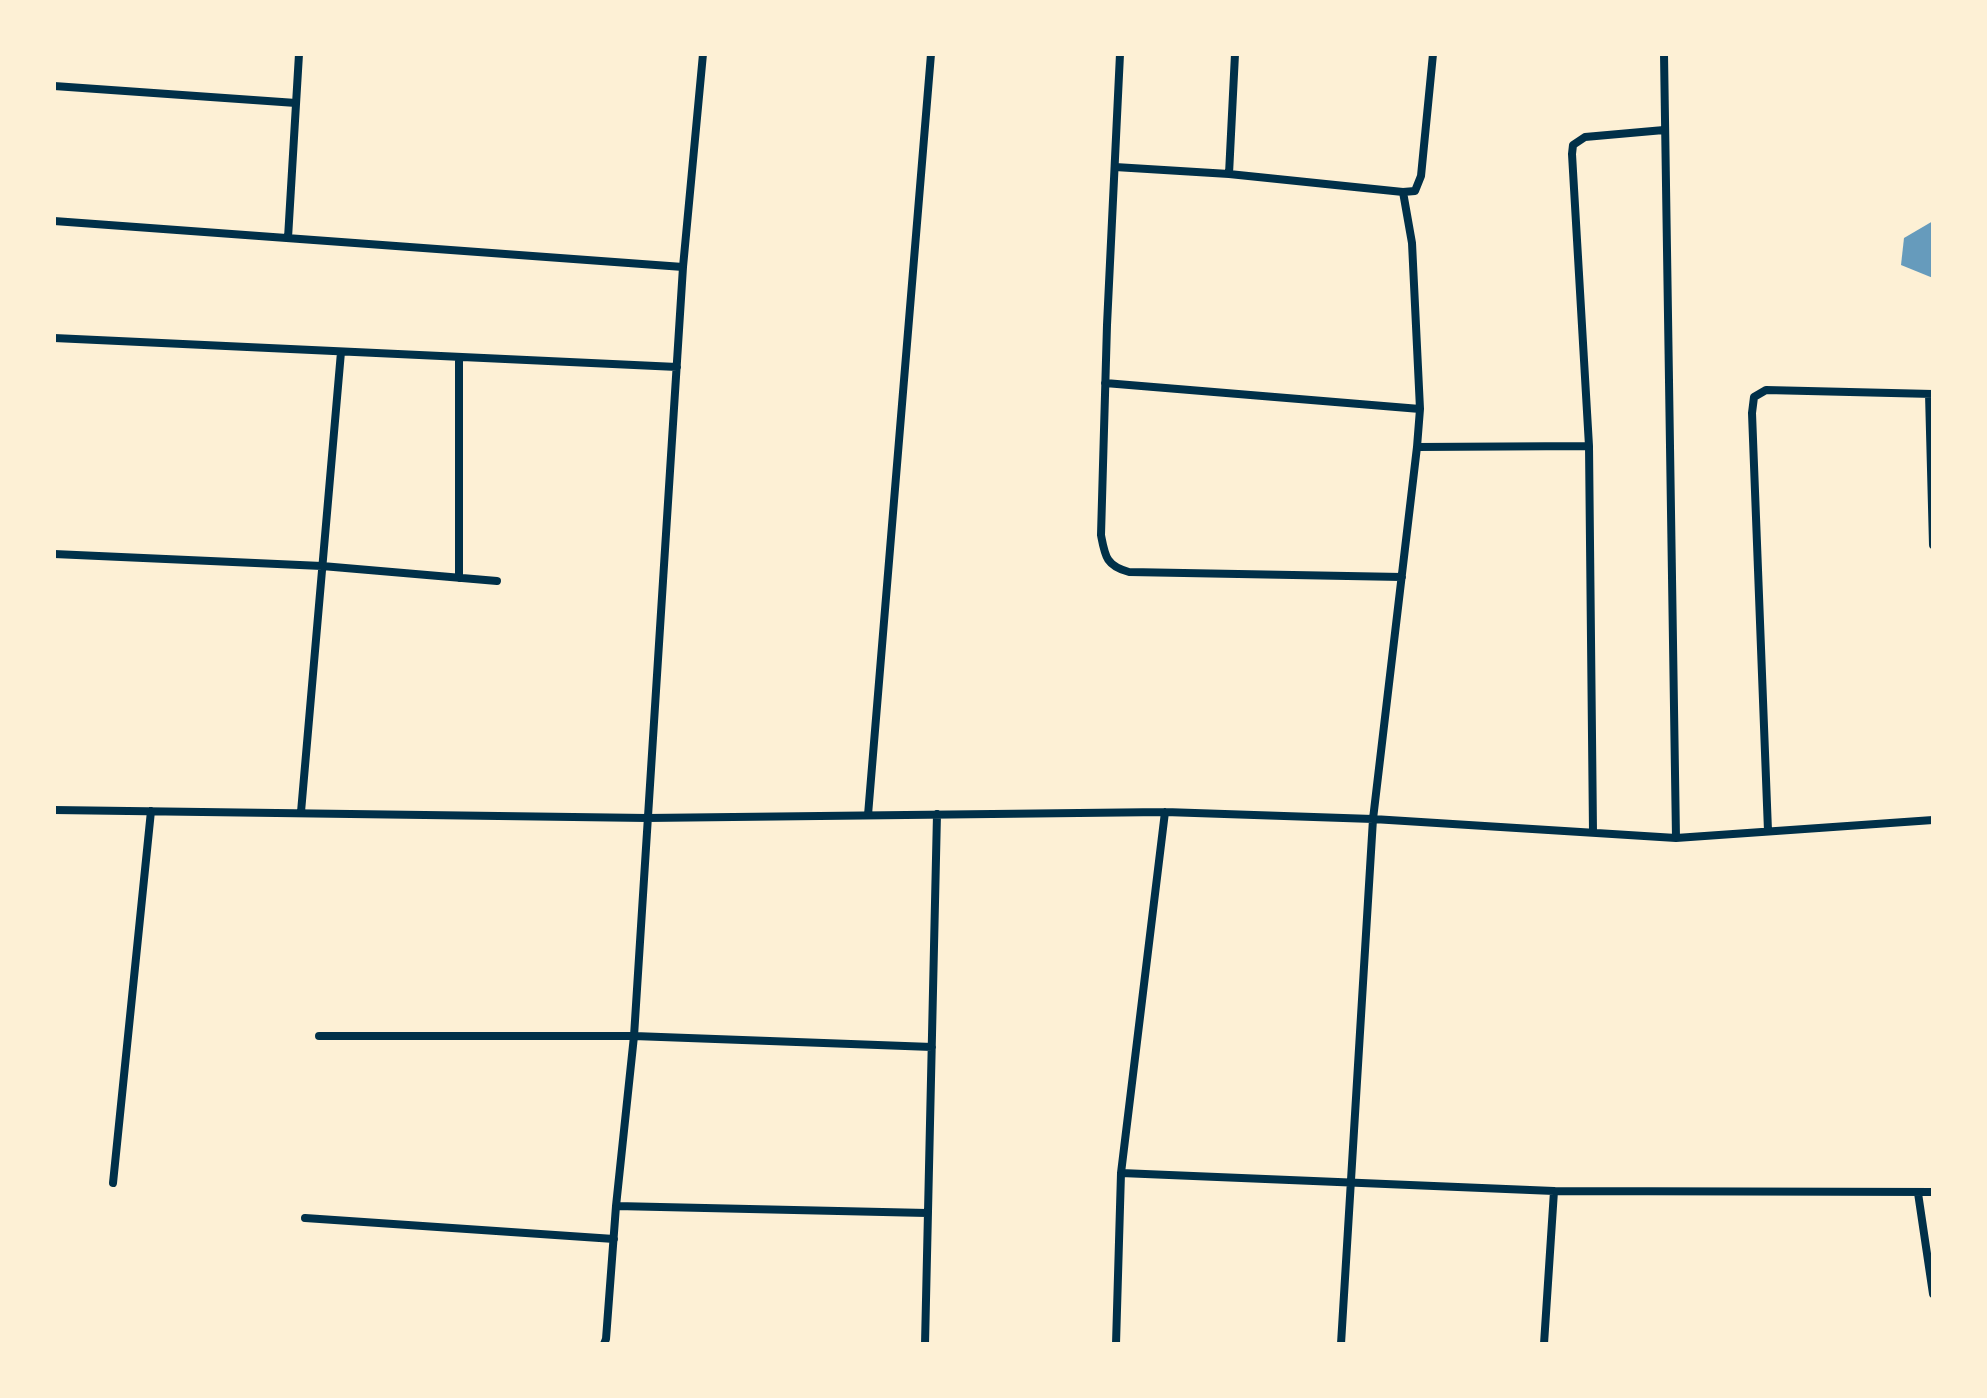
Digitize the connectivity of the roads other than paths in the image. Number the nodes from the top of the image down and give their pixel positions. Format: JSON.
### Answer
{"nodes":[{"id":1,"x":299,"y":54,"type":"edge"},
{"id":2,"x":703,"y":54,"type":"edge"},
{"id":3,"x":931,"y":54,"type":"edge"},
{"id":4,"x":1120,"y":54,"type":"edge"},
{"id":5,"x":1235,"y":54,"type":"edge"},
{"id":6,"x":1433,"y":54,"type":"edge"},
{"id":7,"x":1664,"y":54,"type":"edge"},
{"id":8,"x":54,"y":86,"type":"edge"},
{"id":9,"x":296,"y":103,"type":"junction"},
{"id":10,"x":1664,"y":130,"type":"junction"},
{"id":11,"x":1115,"y":167,"type":"junction"},
{"id":12,"x":1229,"y":174,"type":"junction"},
{"id":13,"x":1403,"y":192,"type":"junction"},
{"id":14,"x":54,"y":221,"type":"edge"},
{"id":15,"x":288,"y":238,"type":"junction"},
{"id":16,"x":683,"y":267,"type":"junction"},
{"id":17,"x":54,"y":338,"type":"edge"},
{"id":18,"x":341,"y":352,"type":"junction"},
{"id":19,"x":459,"y":358,"type":"junction"},
{"id":20,"x":677,"y":367,"type":"junction"},
{"id":21,"x":1105,"y":383,"type":"junction"},
{"id":22,"x":1931,"y":394,"type":"edge"},
{"id":23,"x":1420,"y":409,"type":"junction"},
{"id":24,"x":1589,"y":446,"type":"junction"},
{"id":25,"x":1417,"y":447,"type":"junction"},
{"id":26,"x":1933,"y":545,"type":"edge"},
{"id":27,"x":54,"y":554,"type":"edge"},
{"id":28,"x":322,"y":566,"type":"junction"},
{"id":29,"x":1402,"y":577,"type":"junction"},
{"id":30,"x":459,"y":578,"type":"junction"},
{"id":31,"x":497,"y":581,"type":"dead end"},
{"id":32,"x":54,"y":810,"type":"edge"},
{"id":33,"x":151,"y":811,"type":"junction"},
{"id":34,"x":301,"y":812,"type":"junction"},
{"id":35,"x":1165,"y":812,"type":"junction"},
{"id":36,"x":937,"y":814,"type":"junction"},
{"id":37,"x":868,"y":815,"type":"junction"},
{"id":38,"x":647,"y":818,"type":"junction"},
{"id":39,"x":1373,"y":819,"type":"junction"},
{"id":40,"x":1933,"y":820,"type":"edge"},
{"id":41,"x":1768,"y":831,"type":"junction"},
{"id":42,"x":1593,"y":832,"type":"junction"},
{"id":43,"x":1676,"y":838,"type":"junction"},
{"id":44,"x":319,"y":1036,"type":"dead end"},
{"id":45,"x":634,"y":1036,"type":"junction"},
{"id":46,"x":932,"y":1047,"type":"junction"},
{"id":47,"x":1121,"y":1173,"type":"junction"},
{"id":48,"x":113,"y":1183,"type":"dead end"},
{"id":49,"x":1351,"y":1183,"type":"junction"},
{"id":50,"x":1554,"y":1191,"type":"junction"},
{"id":51,"x":1933,"y":1192,"type":"edge"},
{"id":52,"x":1918,"y":1193,"type":"junction"},
{"id":53,"x":616,"y":1206,"type":"junction"},
{"id":54,"x":927,"y":1213,"type":"junction"},
{"id":55,"x":305,"y":1218,"type":"dead end"},
{"id":56,"x":614,"y":1239,"type":"junction"},
{"id":57,"x":1933,"y":1294,"type":"edge"},
{"id":58,"x":604,"y":1344,"type":"edge"},
{"id":59,"x":925,"y":1344,"type":"edge"},
{"id":60,"x":1116,"y":1344,"type":"edge"},
{"id":61,"x":1341,"y":1344,"type":"edge"},
{"id":62,"x":1544,"y":1344,"type":"edge"}],
"edges":[{"from":1,"to":9,"type":"street"},
{"from":2,"to":16,"type":"street"},
{"from":3,"to":37,"type":"street"},
{"from":4,"to":11,"type":"street"},
{"from":5,"to":12,"type":"street"},
{"from":6,"to":13,"type":"street"},
{"from":7,"to":10,"type":"street"},
{"from":8,"to":9,"type":"street"},
{"from":9,"to":15,"type":"street"},
{"from":10,"to":24,"type":"street"},
{"from":10,"to":43,"type":"street"},
{"from":11,"to":12,"type":"street"},
{"from":11,"to":21,"type":"street"},
{"from":12,"to":13,"type":"street"},
{"from":13,"to":23,"type":"street"},
{"from":14,"to":15,"type":"street"},
{"from":15,"to":16,"type":"street"},
{"from":16,"to":20,"type":"street"},
{"from":17,"to":18,"type":"street"},
{"from":18,"to":19,"type":"street"},
{"from":18,"to":28,"type":"street"},
{"from":19,"to":20,"type":"street"},
{"from":19,"to":30,"type":"street"},
{"from":20,"to":38,"type":"street"},
{"from":21,"to":23,"type":"street"},
{"from":21,"to":29,"type":"street"},
{"from":22,"to":26,"type":"street"},
{"from":22,"to":41,"type":"street"},
{"from":23,"to":25,"type":"street"},
{"from":24,"to":25,"type":"street"},
{"from":24,"to":42,"type":"street"},
{"from":25,"to":29,"type":"street"},
{"from":27,"to":28,"type":"street"},
{"from":28,"to":30,"type":"street"},
{"from":28,"to":34,"type":"street"},
{"from":29,"to":39,"type":"street"},
{"from":30,"to":31,"type":"street"},
{"from":32,"to":33,"type":"street"},
{"from":33,"to":34,"type":"street"},
{"from":33,"to":48,"type":"street"},
{"from":34,"to":38,"type":"street"},
{"from":35,"to":36,"type":"street"},
{"from":35,"to":39,"type":"street"},
{"from":35,"to":47,"type":"street"},
{"from":36,"to":37,"type":"street"},
{"from":36,"to":46,"type":"street"},
{"from":37,"to":38,"type":"street"},
{"from":38,"to":45,"type":"street"},
{"from":39,"to":42,"type":"street"},
{"from":39,"to":49,"type":"street"},
{"from":40,"to":41,"type":"street"},
{"from":41,"to":43,"type":"street"},
{"from":42,"to":43,"type":"street"},
{"from":44,"to":45,"type":"street"},
{"from":45,"to":46,"type":"street"},
{"from":45,"to":53,"type":"street"},
{"from":46,"to":54,"type":"street"},
{"from":47,"to":49,"type":"street"},
{"from":47,"to":60,"type":"street"},
{"from":49,"to":50,"type":"street"},
{"from":49,"to":61,"type":"street"},
{"from":50,"to":52,"type":"street"},
{"from":50,"to":62,"type":"street"},
{"from":51,"to":52,"type":"street"},
{"from":52,"to":57,"type":"street"},
{"from":53,"to":54,"type":"street"},
{"from":53,"to":56,"type":"street"},
{"from":54,"to":59,"type":"street"},
{"from":55,"to":56,"type":"street"},
{"from":56,"to":58,"type":"street"}]}
